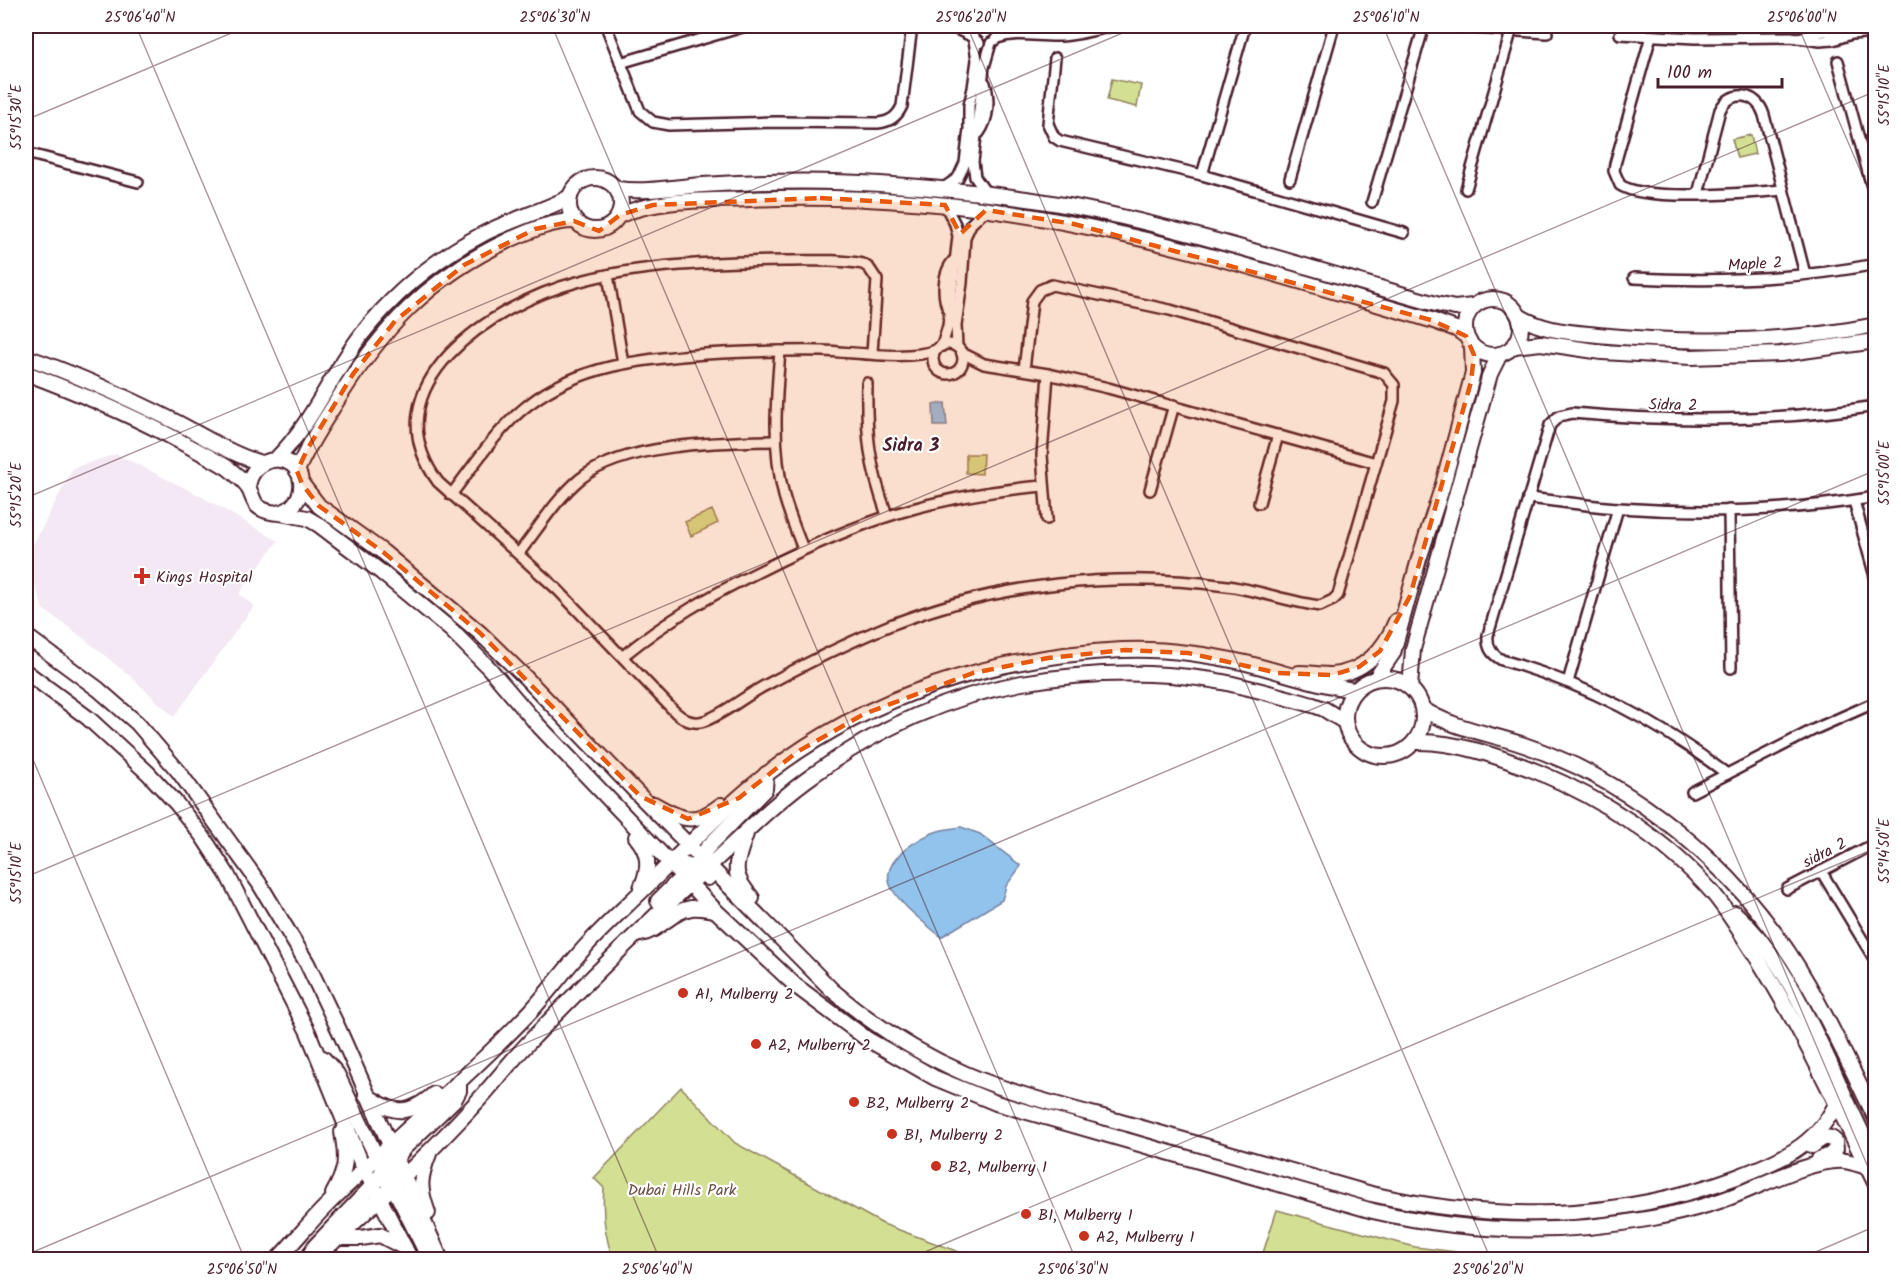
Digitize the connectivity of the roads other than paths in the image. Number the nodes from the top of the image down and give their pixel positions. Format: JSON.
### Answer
{"nodes":[{"id":1,"x":606,"y":26,"type":"edge"},
{"id":2,"x":746,"y":26,"type":"edge"},
{"id":3,"x":912,"y":26,"type":"edge"},
{"id":4,"x":950,"y":26,"type":"edge"},
{"id":5,"x":970,"y":26,"type":"edge"},
{"id":6,"x":1002,"y":26,"type":"edge"},
{"id":7,"x":1112,"y":26,"type":"edge"},
{"id":8,"x":1245,"y":26,"type":"edge"},
{"id":9,"x":1334,"y":26,"type":"edge"},
{"id":10,"x":1424,"y":26,"type":"edge"},
{"id":11,"x":1443,"y":26,"type":"edge"},
{"id":12,"x":1511,"y":32,"type":"junction"},
{"id":13,"x":1828,"y":32,"type":"edge"},
{"id":14,"x":1875,"y":32,"type":"edge"},
{"id":15,"x":1022,"y":33,"type":"junction"},
{"id":16,"x":1548,"y":33,"type":"dead end"},
{"id":17,"x":1620,"y":34,"type":"dead end"},
{"id":18,"x":1652,"y":36,"type":"junction"},
{"id":19,"x":973,"y":38,"type":"junction"},
{"id":20,"x":994,"y":40,"type":"junction"},
{"id":21,"x":1055,"y":58,"type":"dead end"},
{"id":22,"x":1838,"y":61,"type":"dead end"},
{"id":23,"x":620,"y":63,"type":"junction"},
{"id":24,"x":26,"y":153,"type":"edge"},
{"id":25,"x":1202,"y":175,"type":"junction"},
{"id":26,"x":1290,"y":178,"type":"dead end"},
{"id":27,"x":138,"y":182,"type":"dead end"},
{"id":28,"x":617,"y":189,"type":"junction"},
{"id":29,"x":942,"y":189,"type":"junction"},
{"id":30,"x":1466,"y":189,"type":"dead end"},
{"id":31,"x":1783,"y":190,"type":"junction"},
{"id":32,"x":986,"y":193,"type":"junction"},
{"id":33,"x":1698,"y":194,"type":"junction"},
{"id":34,"x":570,"y":197,"type":"junction"},
{"id":35,"x":1372,"y":202,"type":"dead end"},
{"id":36,"x":1875,"y":202,"type":"edge"},
{"id":37,"x":945,"y":205,"type":"junction"},
{"id":38,"x":986,"y":210,"type":"junction"},
{"id":39,"x":620,"y":214,"type":"junction"},
{"id":40,"x":574,"y":220,"type":"junction"},
{"id":41,"x":1404,"y":233,"type":"dead end"},
{"id":42,"x":1875,"y":264,"type":"edge"},
{"id":43,"x":1805,"y":274,"type":"junction"},
{"id":44,"x":608,"y":275,"type":"junction"},
{"id":45,"x":1634,"y":278,"type":"dead end"},
{"id":46,"x":1473,"y":306,"type":"junction"},
{"id":47,"x":1519,"y":316,"type":"junction"},
{"id":48,"x":1875,"y":325,"type":"edge"},
{"id":49,"x":1469,"y":341,"type":"junction"},
{"id":50,"x":1875,"y":341,"type":"edge"},
{"id":51,"x":1514,"y":346,"type":"junction"},
{"id":52,"x":939,"y":348,"type":"junction"},
{"id":53,"x":960,"y":350,"type":"junction"},
{"id":54,"x":780,"y":351,"type":"junction"},
{"id":55,"x":872,"y":353,"type":"junction"},
{"id":56,"x":1500,"y":354,"type":"junction"},
{"id":57,"x":912,"y":356,"type":"junction"},
{"id":58,"x":26,"y":357,"type":"edge"},
{"id":59,"x":623,"y":363,"type":"junction"},
{"id":60,"x":984,"y":363,"type":"junction"},
{"id":61,"x":935,"y":365,"type":"junction"},
{"id":62,"x":960,"y":369,"type":"junction"},
{"id":63,"x":1024,"y":370,"type":"junction"},
{"id":64,"x":26,"y":373,"type":"edge"},
{"id":65,"x":1048,"y":374,"type":"junction"},
{"id":66,"x":26,"y":383,"type":"edge"},
{"id":67,"x":867,"y":383,"type":"dead end"},
{"id":68,"x":56,"y":384,"type":"junction"},
{"id":69,"x":1174,"y":405,"type":"junction"},
{"id":70,"x":1875,"y":406,"type":"edge"},
{"id":71,"x":1278,"y":435,"type":"junction"},
{"id":72,"x":776,"y":441,"type":"junction"},
{"id":73,"x":276,"y":459,"type":"junction"},
{"id":74,"x":261,"y":463,"type":"junction"},
{"id":75,"x":1376,"y":463,"type":"junction"},
{"id":76,"x":299,"y":477,"type":"junction"},
{"id":77,"x":1043,"y":486,"type":"junction"},
{"id":78,"x":248,"y":488,"type":"junction"},
{"id":79,"x":1150,"y":490,"type":"dead end"},
{"id":80,"x":451,"y":495,"type":"junction"},
{"id":81,"x":1875,"y":497,"type":"edge"},
{"id":82,"x":1528,"y":498,"type":"junction"},
{"id":83,"x":1854,"y":501,"type":"junction"},
{"id":84,"x":1259,"y":503,"type":"dead end"},
{"id":85,"x":1618,"y":508,"type":"junction"},
{"id":86,"x":1729,"y":510,"type":"junction"},
{"id":87,"x":280,"y":513,"type":"junction"},
{"id":88,"x":887,"y":515,"type":"junction"},
{"id":89,"x":1047,"y":519,"type":"dead end"},
{"id":90,"x":803,"y":549,"type":"junction"},
{"id":91,"x":519,"y":553,"type":"junction"},
{"id":92,"x":1875,"y":580,"type":"edge"},
{"id":93,"x":1410,"y":596,"type":"junction"},
{"id":94,"x":26,"y":636,"type":"edge"},
{"id":95,"x":623,"y":656,"type":"junction"},
{"id":96,"x":1731,"y":668,"type":"dead end"},
{"id":97,"x":26,"y":672,"type":"edge"},
{"id":98,"x":1278,"y":673,"type":"junction"},
{"id":99,"x":1376,"y":678,"type":"junction"},
{"id":100,"x":1568,"y":682,"type":"junction"},
{"id":101,"x":1410,"y":687,"type":"junction"},
{"id":102,"x":1354,"y":690,"type":"junction"},
{"id":103,"x":1875,"y":702,"type":"edge"},
{"id":104,"x":1423,"y":709,"type":"junction"},
{"id":105,"x":1345,"y":722,"type":"junction"},
{"id":106,"x":1415,"y":741,"type":"junction"},
{"id":107,"x":766,"y":774,"type":"junction"},
{"id":108,"x":1727,"y":774,"type":"junction"},
{"id":109,"x":1692,"y":792,"type":"dead end"},
{"id":110,"x":640,"y":796,"type":"junction"},
{"id":111,"x":739,"y":798,"type":"junction"},
{"id":112,"x":611,"y":801,"type":"junction"},
{"id":113,"x":746,"y":832,"type":"junction"},
{"id":114,"x":1875,"y":843,"type":"edge"},
{"id":115,"x":689,"y":845,"type":"junction"},
{"id":116,"x":691,"y":866,"type":"junction"},
{"id":117,"x":1821,"y":871,"type":"junction"},
{"id":118,"x":1787,"y":888,"type":"dead end"},
{"id":119,"x":637,"y":896,"type":"junction"},
{"id":120,"x":1721,"y":903,"type":"junction"},
{"id":121,"x":715,"y":910,"type":"junction"},
{"id":122,"x":765,"y":923,"type":"junction"},
{"id":123,"x":636,"y":935,"type":"junction"},
{"id":124,"x":1872,"y":946,"type":"edge"},
{"id":125,"x":801,"y":959,"type":"junction"},
{"id":126,"x":1875,"y":962,"type":"edge"},
{"id":127,"x":606,"y":964,"type":"junction"},
{"id":128,"x":316,"y":1052,"type":"junction"},
{"id":129,"x":459,"y":1081,"type":"junction"},
{"id":130,"x":1859,"y":1084,"type":"junction"},
{"id":131,"x":1875,"y":1093,"type":"edge"},
{"id":132,"x":366,"y":1095,"type":"junction"},
{"id":133,"x":1836,"y":1104,"type":"junction"},
{"id":134,"x":338,"y":1109,"type":"junction"},
{"id":135,"x":1875,"y":1119,"type":"edge"},
{"id":136,"x":431,"y":1150,"type":"junction"},
{"id":137,"x":1780,"y":1159,"type":"junction"},
{"id":138,"x":1871,"y":1165,"type":"edge"},
{"id":139,"x":365,"y":1170,"type":"junction"},
{"id":140,"x":387,"y":1171,"type":"junction"},
{"id":141,"x":1306,"y":1175,"type":"junction"},
{"id":142,"x":1786,"y":1176,"type":"junction"},
{"id":143,"x":1875,"y":1185,"type":"edge"},
{"id":144,"x":1301,"y":1191,"type":"junction"},
{"id":145,"x":379,"y":1199,"type":"junction"},
{"id":146,"x":325,"y":1207,"type":"junction"},
{"id":147,"x":431,"y":1236,"type":"junction"},
{"id":148,"x":338,"y":1238,"type":"junction"},
{"id":149,"x":409,"y":1254,"type":"edge"},
{"id":150,"x":277,"y":1260,"type":"edge"},
{"id":151,"x":307,"y":1260,"type":"edge"},
{"id":152,"x":314,"y":1260,"type":"edge"},
{"id":153,"x":429,"y":1260,"type":"edge"},
{"id":154,"x":441,"y":1260,"type":"edge"}],
"edges":[{"from":1,"to":23,"type":"street"},
{"from":2,"to":23,"type":"street"},
{"from":3,"to":23,"type":"street"},
{"from":4,"to":19,"type":"street"},
{"from":5,"to":19,"type":"street"},
{"from":6,"to":15,"type":"street"},
{"from":6,"to":20,"type":"street"},
{"from":7,"to":15,"type":"street"},
{"from":8,"to":25,"type":"street"},
{"from":9,"to":26,"type":"street"},
{"from":10,"to":35,"type":"street"},
{"from":11,"to":12,"type":"street"},
{"from":12,"to":16,"type":"street"},
{"from":12,"to":30,"type":"street"},
{"from":13,"to":14,"type":"street"},
{"from":13,"to":18,"type":"street"},
{"from":15,"to":20,"type":"street"},
{"from":17,"to":18,"type":"street"},
{"from":18,"to":33,"type":"street"},
{"from":19,"to":20,"type":"street"},
{"from":19,"to":29,"type":"street"},
{"from":20,"to":32,"type":"street"},
{"from":21,"to":25,"type":"street"},
{"from":22,"to":36,"type":"street"},
{"from":24,"to":27,"type":"street"},
{"from":25,"to":41,"type":"street"},
{"from":28,"to":29,"type":"street"},
{"from":28,"to":34,"type":"street"},
{"from":28,"to":39,"type":"street"},
{"from":29,"to":32,"type":"street"},
{"from":31,"to":33,"type":"street"},
{"from":31,"to":33,"type":"street"},
{"from":31,"to":43,"type":"street"},
{"from":32,"to":46,"type":"street"},
{"from":34,"to":40,"type":"street"},
{"from":34,"to":73,"type":"street"},
{"from":37,"to":38,"type":"street"},
{"from":37,"to":39,"type":"street"},
{"from":37,"to":52,"type":"street"},
{"from":38,"to":49,"type":"street"},
{"from":38,"to":53,"type":"street"},
{"from":39,"to":40,"type":"street"},
{"from":40,"to":76,"type":"street"},
{"from":42,"to":43,"type":"street","name":"Maple 2"},
{"from":43,"to":45,"type":"street","name":"Maple 2"},
{"from":44,"to":55,"type":"street"},
{"from":44,"to":59,"type":"street"},
{"from":44,"to":80,"type":"street"},
{"from":46,"to":47,"type":"street"},
{"from":46,"to":49,"type":"street"},
{"from":47,"to":48,"type":"street"},
{"from":47,"to":51,"type":"street"},
{"from":49,"to":56,"type":"street"},
{"from":49,"to":93,"type":"street"},
{"from":50,"to":51,"type":"street"},
{"from":51,"to":56,"type":"street"},
{"from":52,"to":53,"type":"street"},
{"from":52,"to":57,"type":"street"},
{"from":52,"to":61,"type":"street"},
{"from":53,"to":60,"type":"street"},
{"from":53,"to":62,"type":"street"},
{"from":54,"to":55,"type":"street"},
{"from":54,"to":59,"type":"street"},
{"from":54,"to":72,"type":"street"},
{"from":55,"to":57,"type":"street"},
{"from":56,"to":101,"type":"street"},
{"from":57,"to":61,"type":"street"},
{"from":58,"to":74,"type":"street"},
{"from":59,"to":80,"type":"street"},
{"from":60,"to":62,"type":"street"},
{"from":60,"to":63,"type":"street"},
{"from":61,"to":62,"type":"street"},
{"from":63,"to":65,"type":"street"},
{"from":63,"to":75,"type":"street"},
{"from":64,"to":68,"type":"street"},
{"from":65,"to":69,"type":"street"},
{"from":65,"to":77,"type":"street"},
{"from":66,"to":68,"type":"street"},
{"from":67,"to":88,"type":"street"},
{"from":68,"to":78,"type":"street"},
{"from":69,"to":71,"type":"street"},
{"from":69,"to":79,"type":"street"},
{"from":70,"to":82,"type":"street","name":"Sidra 2"},
{"from":71,"to":75,"type":"street"},
{"from":71,"to":84,"type":"street"},
{"from":72,"to":90,"type":"street"},
{"from":72,"to":91,"type":"street"},
{"from":73,"to":74,"type":"street"},
{"from":73,"to":76,"type":"street"},
{"from":74,"to":78,"type":"street"},
{"from":75,"to":95,"type":"street"},
{"from":76,"to":87,"type":"street"},
{"from":76,"to":110,"type":"street"},
{"from":77,"to":88,"type":"street"},
{"from":77,"to":89,"type":"street"},
{"from":78,"to":87,"type":"street"},
{"from":80,"to":91,"type":"street"},
{"from":81,"to":83,"type":"street"},
{"from":82,"to":85,"type":"street"},
{"from":82,"to":100,"type":"street","name":"Sidra 2"},
{"from":83,"to":86,"type":"street"},
{"from":83,"to":92,"type":"street"},
{"from":85,"to":86,"type":"street"},
{"from":85,"to":100,"type":"street"},
{"from":86,"to":96,"type":"street"},
{"from":87,"to":112,"type":"street"},
{"from":88,"to":90,"type":"street"},
{"from":90,"to":95,"type":"street"},
{"from":91,"to":95,"type":"street"},
{"from":93,"to":98,"type":"street"},
{"from":93,"to":99,"type":"street"},
{"from":94,"to":132,"type":"street"},
{"from":97,"to":128,"type":"street"},
{"from":98,"to":102,"type":"street"},
{"from":98,"to":107,"type":"street"},
{"from":99,"to":101,"type":"street"},
{"from":99,"to":102,"type":"street"},
{"from":100,"to":108,"type":"street","name":"Sidra 2"},
{"from":101,"to":104,"type":"street"},
{"from":102,"to":105,"type":"street"},
{"from":103,"to":108,"type":"street"},
{"from":104,"to":106,"type":"street"},
{"from":104,"to":130,"type":"street"},
{"from":105,"to":106,"type":"street"},
{"from":105,"to":113,"type":"street"},
{"from":106,"to":120,"type":"street"},
{"from":107,"to":111,"type":"street"},
{"from":107,"to":116,"type":"street"},
{"from":108,"to":109,"type":"street"},
{"from":110,"to":111,"type":"street"},
{"from":110,"to":115,"type":"street"},
{"from":111,"to":115,"type":"street"},
{"from":112,"to":116,"type":"street"},
{"from":112,"to":119,"type":"street"},
{"from":113,"to":116,"type":"street"},
{"from":113,"to":122,"type":"street"},
{"from":114,"to":117,"type":"street","name":"sidra 2"},
{"from":115,"to":116,"type":"street"},
{"from":116,"to":119,"type":"street"},
{"from":116,"to":121,"type":"street"},
{"from":116,"to":122,"type":"street"},
{"from":116,"to":123,"type":"street"},
{"from":116,"to":125,"type":"street"},
{"from":116,"to":127,"type":"street"},
{"from":117,"to":118,"type":"street","name":"sidra 2"},
{"from":117,"to":124,"type":"street","name":"Sidra 2"},
{"from":119,"to":129,"type":"street"},
{"from":120,"to":133,"type":"street"},
{"from":120,"to":138,"type":"street"},
{"from":121,"to":123,"type":"street"},
{"from":121,"to":144,"type":"street"},
{"from":122,"to":125,"type":"street"},
{"from":123,"to":127,"type":"street"},
{"from":124,"to":126,"type":"street","name":"Sidra 2"},
{"from":125,"to":141,"type":"street"},
{"from":127,"to":136,"type":"street"},
{"from":128,"to":134,"type":"street"},
{"from":128,"to":140,"type":"street"},
{"from":129,"to":132,"type":"street"},
{"from":129,"to":140,"type":"street"},
{"from":130,"to":131,"type":"street"},
{"from":130,"to":135,"type":"street"},
{"from":132,"to":140,"type":"street"},
{"from":133,"to":137,"type":"street"},
{"from":133,"to":138,"type":"street"},
{"from":134,"to":139,"type":"street"},
{"from":134,"to":146,"type":"street"},
{"from":136,"to":140,"type":"street"},
{"from":136,"to":147,"type":"street"},
{"from":137,"to":141,"type":"street"},
{"from":137,"to":142,"type":"street"},
{"from":138,"to":142,"type":"street"},
{"from":138,"to":143,"type":"street"},
{"from":139,"to":140,"type":"street"},
{"from":139,"to":146,"type":"street"},
{"from":140,"to":145,"type":"street"},
{"from":140,"to":147,"type":"street"},
{"from":140,"to":151,"type":"street"},
{"from":140,"to":153,"type":"street"},
{"from":141,"to":144,"type":"street"},
{"from":142,"to":144,"type":"street"},
{"from":145,"to":148,"type":"street"},
{"from":145,"to":149,"type":"street"},
{"from":146,"to":150,"type":"street"},
{"from":147,"to":154,"type":"street"},
{"from":148,"to":149,"type":"street"},
{"from":148,"to":152,"type":"street"}]}
